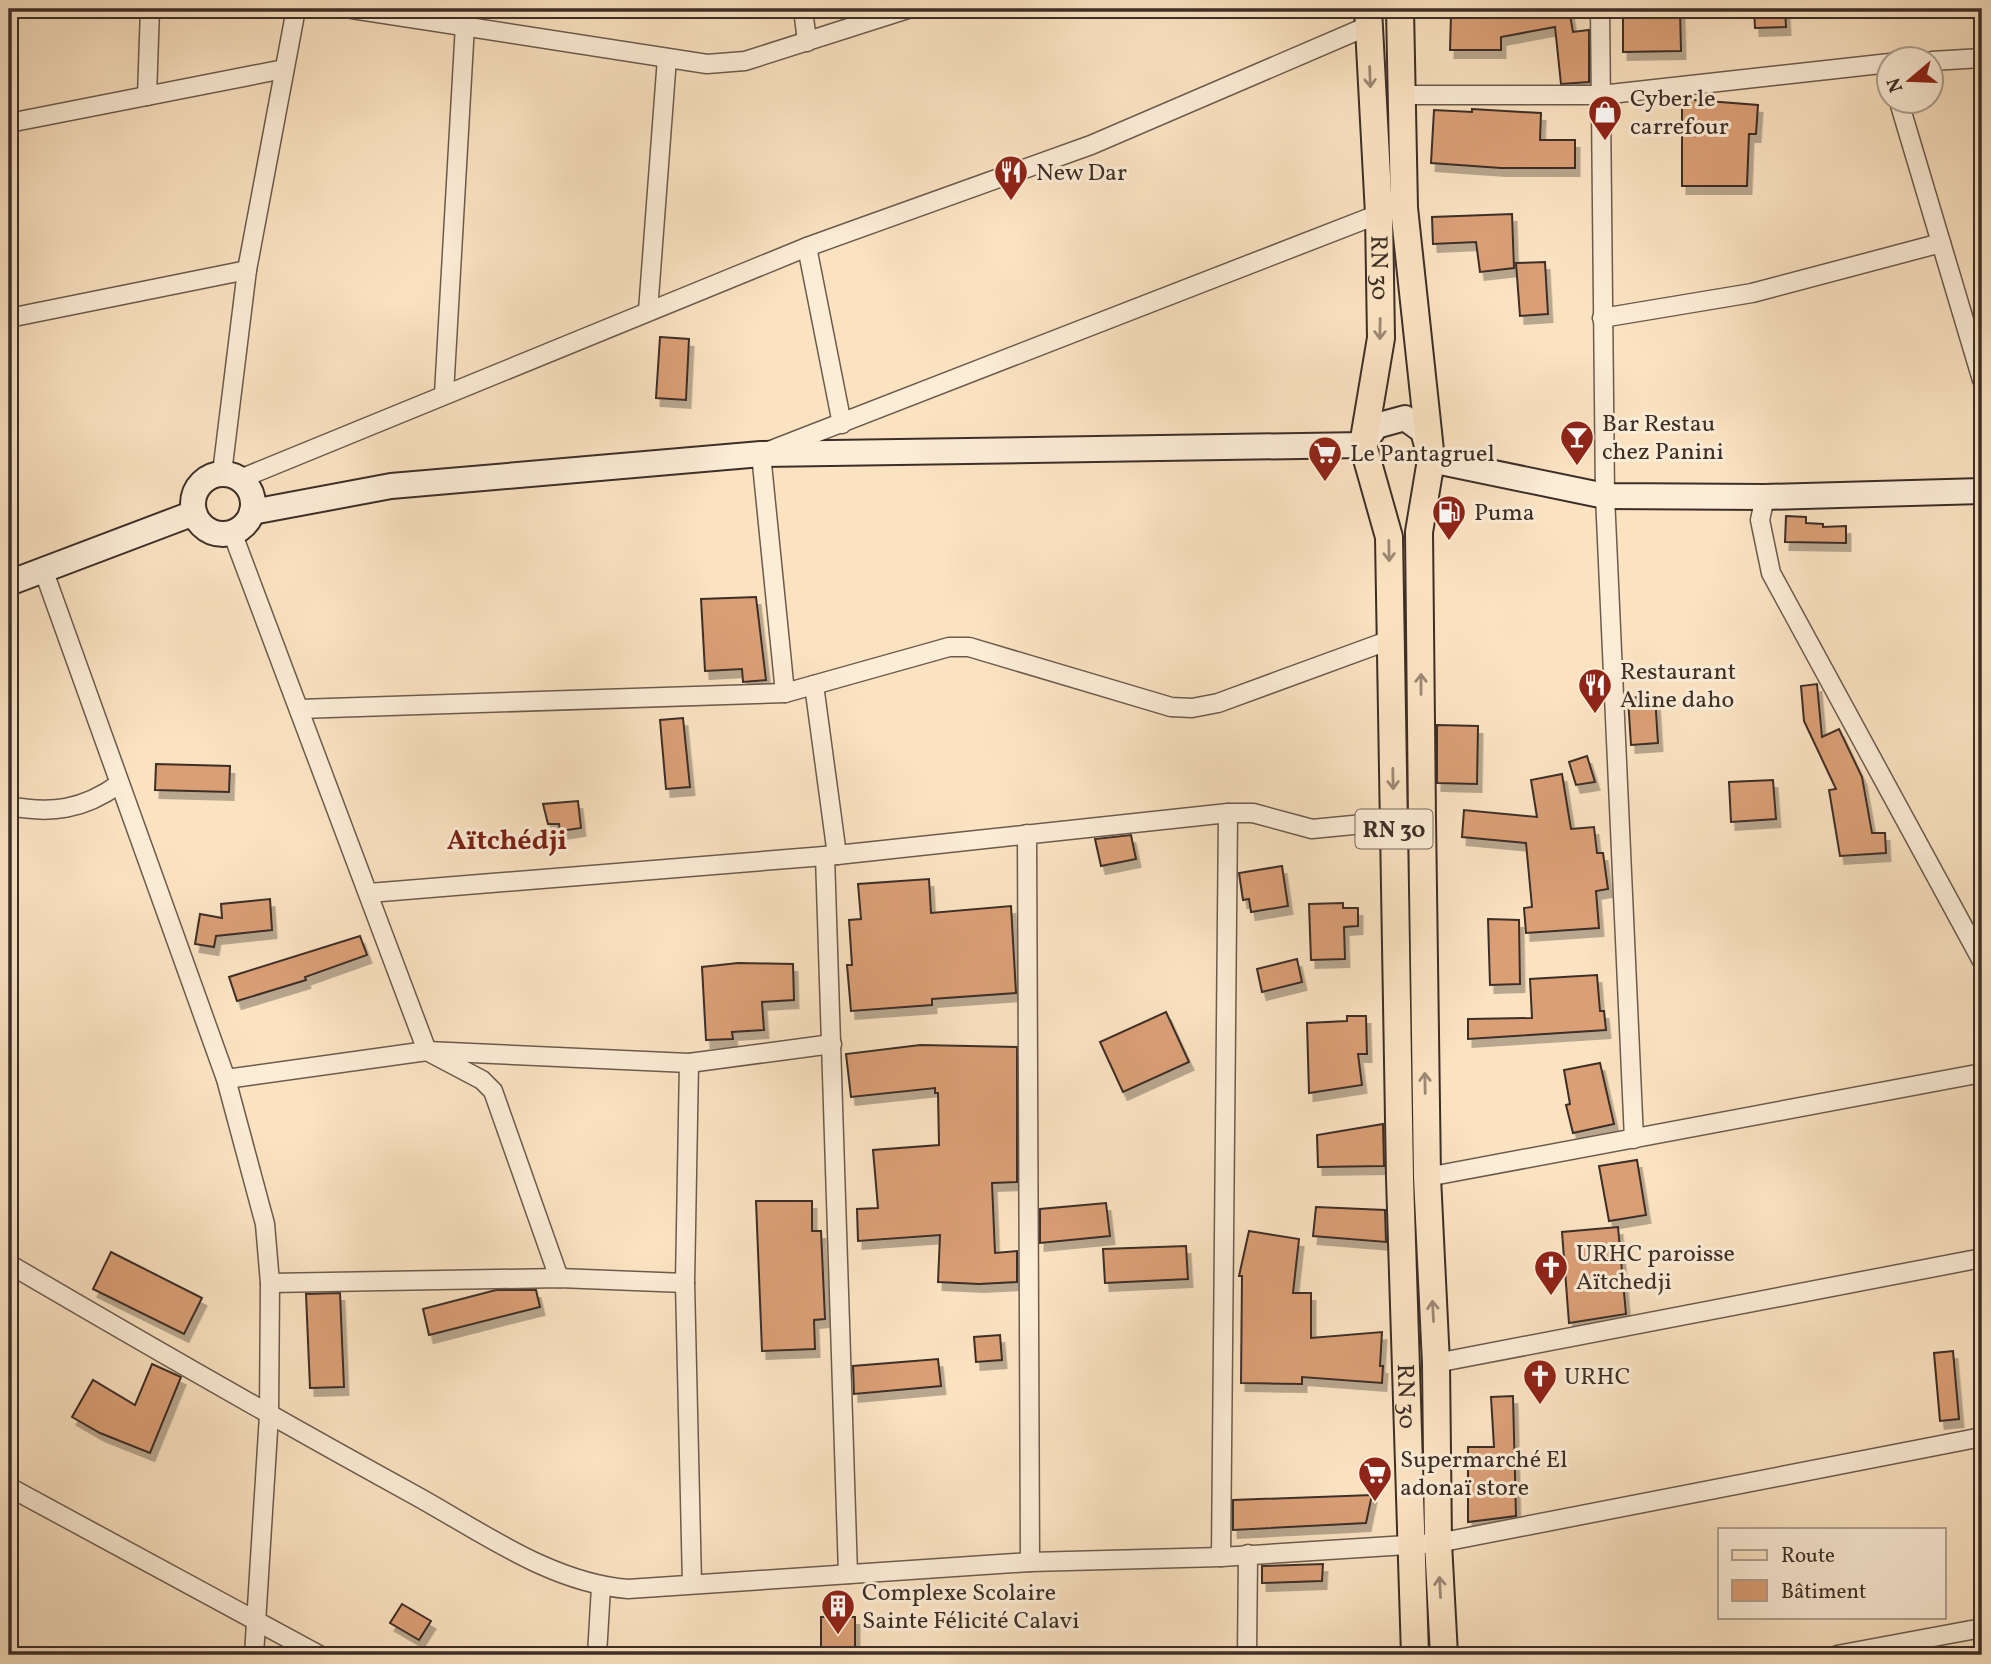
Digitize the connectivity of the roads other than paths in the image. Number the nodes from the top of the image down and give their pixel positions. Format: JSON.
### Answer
{"nodes":[{"id":1,"x":150,"y":9,"type":"edge"},
{"id":2,"x":296,"y":9,"type":"edge"},
{"id":3,"x":352,"y":9,"type":"edge"},
{"id":4,"x":803,"y":9,"type":"edge"},
{"id":5,"x":908,"y":9,"type":"edge"},
{"id":6,"x":1401,"y":9,"type":"edge"},
{"id":7,"x":1600,"y":9,"type":"edge"},
{"id":8,"x":1368,"y":17,"type":"edge"},
{"id":9,"x":465,"y":25,"type":"junction"},
{"id":10,"x":807,"y":42,"type":"junction"},
{"id":11,"x":667,"y":58,"type":"junction"},
{"id":12,"x":1982,"y":58,"type":"edge"},
{"id":13,"x":1946,"y":60,"type":"edge"},
{"id":14,"x":1876,"y":66,"type":"edge"},
{"id":15,"x":284,"y":69,"type":"junction"},
{"id":16,"x":1601,"y":94,"type":"junction"},
{"id":17,"x":1401,"y":95,"type":"junction"},
{"id":18,"x":147,"y":96,"type":"junction"},
{"id":19,"x":1903,"y":116,"type":"edge"},
{"id":20,"x":9,"y":123,"type":"edge"},
{"id":21,"x":1379,"y":214,"type":"junction"},
{"id":22,"x":1941,"y":243,"type":"junction"},
{"id":23,"x":807,"y":247,"type":"junction"},
{"id":24,"x":247,"y":270,"type":"junction"},
{"id":25,"x":648,"y":311,"type":"junction"},
{"id":26,"x":9,"y":318,"type":"edge"},
{"id":27,"x":1602,"y":318,"type":"junction"},
{"id":28,"x":1982,"y":380,"type":"edge"},
{"id":29,"x":444,"y":394,"type":"junction"},
{"id":30,"x":842,"y":424,"type":"junction"},
{"id":31,"x":1363,"y":445,"type":"junction"},
{"id":32,"x":761,"y":454,"type":"junction"},
{"id":33,"x":1431,"y":460,"type":"junction"},
{"id":34,"x":231,"y":476,"type":"junction"},
{"id":35,"x":1982,"y":491,"type":"edge"},
{"id":36,"x":1605,"y":496,"type":"junction"},
{"id":37,"x":1765,"y":497,"type":"junction"},
{"id":38,"x":252,"y":512,"type":"junction"},
{"id":39,"x":194,"y":513,"type":"junction"},
{"id":40,"x":232,"y":532,"type":"junction"},
{"id":41,"x":43,"y":569,"type":"junction"},
{"id":42,"x":9,"y":583,"type":"edge"},
{"id":43,"x":1390,"y":640,"type":"junction"},
{"id":44,"x":814,"y":685,"type":"junction"},
{"id":45,"x":785,"y":693,"type":"junction"},
{"id":46,"x":299,"y":709,"type":"junction"},
{"id":47,"x":118,"y":785,"type":"junction"},
{"id":48,"x":9,"y":806,"type":"edge"},
{"id":49,"x":1227,"y":813,"type":"junction"},
{"id":50,"x":1394,"y":821,"type":"junction"},
{"id":51,"x":1027,"y":834,"type":"junction"},
{"id":52,"x":831,"y":855,"type":"junction"},
{"id":53,"x":369,"y":893,"type":"junction"},
{"id":54,"x":1982,"y":961,"type":"edge"},
{"id":55,"x":832,"y":1044,"type":"junction"},
{"id":56,"x":427,"y":1052,"type":"junction"},
{"id":57,"x":689,"y":1063,"type":"junction"},
{"id":58,"x":1982,"y":1073,"type":"edge"},
{"id":59,"x":226,"y":1079,"type":"junction"},
{"id":60,"x":1634,"y":1139,"type":"junction"},
{"id":61,"x":1427,"y":1177,"type":"junction"},
{"id":62,"x":1982,"y":1258,"type":"edge"},
{"id":63,"x":9,"y":1264,"type":"edge"},
{"id":64,"x":559,"y":1278,"type":"junction"},
{"id":65,"x":270,"y":1283,"type":"junction"},
{"id":66,"x":685,"y":1283,"type":"junction"},
{"id":67,"x":1436,"y":1363,"type":"junction"},
{"id":68,"x":269,"y":1415,"type":"junction"},
{"id":69,"x":1982,"y":1437,"type":"edge"},
{"id":70,"x":9,"y":1487,"type":"edge"},
{"id":71,"x":1438,"y":1543,"type":"junction"},
{"id":72,"x":1410,"y":1545,"type":"junction"},
{"id":73,"x":1248,"y":1554,"type":"junction"},
{"id":74,"x":1221,"y":1557,"type":"junction"},
{"id":75,"x":1030,"y":1562,"type":"junction"},
{"id":76,"x":848,"y":1574,"type":"junction"},
{"id":77,"x":692,"y":1584,"type":"junction"},
{"id":78,"x":601,"y":1587,"type":"junction"},
{"id":79,"x":258,"y":1624,"type":"junction"},
{"id":80,"x":1982,"y":1628,"type":"edge"},
{"id":81,"x":254,"y":1655,"type":"edge"},
{"id":82,"x":319,"y":1655,"type":"edge"},
{"id":83,"x":597,"y":1655,"type":"edge"},
{"id":84,"x":1247,"y":1655,"type":"edge"},
{"id":85,"x":1415,"y":1655,"type":"edge"},
{"id":86,"x":1444,"y":1655,"type":"edge"},
{"id":87,"x":1837,"y":1655,"type":"edge"}],
"edges":[{"from":1,"to":18,"type":"street"},
{"from":2,"to":15,"type":"street"},
{"from":3,"to":9,"type":"street"},
{"from":4,"to":10,"type":"street"},
{"from":5,"to":10,"type":"street"},
{"from":6,"to":17,"type":"main road","number":"RN 30"},
{"from":7,"to":16,"type":"street"},
{"from":8,"to":21,"type":"main road","name":"RN 30","number":"RN 30","one_way":true},
{"from":8,"to":23,"type":"street"},
{"from":9,"to":11,"type":"street"},
{"from":9,"to":29,"type":"street"},
{"from":10,"to":11,"type":"street"},
{"from":11,"to":25,"type":"street"},
{"from":12,"to":13,"type":"street"},
{"from":14,"to":16,"type":"street"},
{"from":15,"to":18,"type":"street"},
{"from":15,"to":24,"type":"street"},
{"from":16,"to":17,"type":"street"},
{"from":16,"to":27,"type":"street"},
{"from":17,"to":33,"type":"main road","number":"RN 30"},
{"from":18,"to":20,"type":"street"},
{"from":19,"to":22,"type":"street"},
{"from":21,"to":30,"type":"street"},
{"from":21,"to":31,"type":"main road","name":"RN 30","number":"RN 30","one_way":true},
{"from":22,"to":27,"type":"street"},
{"from":22,"to":28,"type":"street"},
{"from":23,"to":25,"type":"street"},
{"from":23,"to":30,"type":"street"},
{"from":24,"to":26,"type":"street"},
{"from":24,"to":34,"type":"street"},
{"from":25,"to":29,"type":"street"},
{"from":27,"to":36,"type":"street"},
{"from":29,"to":34,"type":"street"},
{"from":30,"to":32,"type":"street"},
{"from":31,"to":32,"type":"street"},
{"from":31,"to":33,"type":"street"},
{"from":31,"to":43,"type":"main road","name":"RN 30","number":"RN 30","one_way":true},
{"from":32,"to":38,"type":"street"},
{"from":32,"to":45,"type":"street"},
{"from":33,"to":36,"type":"street"},
{"from":61,"to":33,"type":"main road","number":"RN 30","one_way":true},
{"from":34,"to":38,"type":"street"},
{"from":34,"to":39,"type":"street"},
{"from":35,"to":37,"type":"street"},
{"from":36,"to":37,"type":"street"},
{"from":36,"to":60,"type":"street"},
{"from":37,"to":54,"type":"street"},
{"from":38,"to":40,"type":"street"},
{"from":39,"to":40,"type":"street"},
{"from":39,"to":41,"type":"street"},
{"from":40,"to":46,"type":"street"},
{"from":41,"to":42,"type":"street"},
{"from":41,"to":47,"type":"street"},
{"from":43,"to":44,"type":"street"},
{"from":43,"to":50,"type":"main road","name":"RN 30","number":"RN 30","one_way":true},
{"from":44,"to":45,"type":"street"},
{"from":44,"to":52,"type":"street"},
{"from":45,"to":46,"type":"street"},
{"from":46,"to":53,"type":"street"},
{"from":47,"to":48,"type":"street"},
{"from":47,"to":59,"type":"street"},
{"from":49,"to":50,"type":"street"},
{"from":49,"to":51,"type":"street"},
{"from":49,"to":74,"type":"street"},
{"from":50,"to":72,"type":"main road","name":"RN 30","number":"RN 30"},
{"from":51,"to":52,"type":"street"},
{"from":51,"to":75,"type":"street"},
{"from":52,"to":53,"type":"street"},
{"from":52,"to":55,"type":"street"},
{"from":53,"to":56,"type":"street"},
{"from":55,"to":57,"type":"street"},
{"from":55,"to":76,"type":"street"},
{"from":56,"to":57,"type":"street"},
{"from":56,"to":59,"type":"street"},
{"from":56,"to":64,"type":"street"},
{"from":57,"to":66,"type":"street"},
{"from":58,"to":60,"type":"street"},
{"from":59,"to":65,"type":"street"},
{"from":60,"to":61,"type":"street"},
{"from":67,"to":61,"type":"main road","number":"RN 30","one_way":true},
{"from":62,"to":67,"type":"street"},
{"from":63,"to":68,"type":"street"},
{"from":64,"to":65,"type":"street"},
{"from":64,"to":66,"type":"street"},
{"from":65,"to":68,"type":"street"},
{"from":66,"to":77,"type":"street"},
{"from":67,"to":71,"type":"main road","number":"RN 30"},
{"from":68,"to":78,"type":"street"},
{"from":68,"to":79,"type":"street"},
{"from":69,"to":71,"type":"street"},
{"from":70,"to":79,"type":"street"},
{"from":71,"to":72,"type":"street"},
{"from":86,"to":71,"type":"main road","number":"RN 30","one_way":true},
{"from":72,"to":73,"type":"street"},
{"from":72,"to":85,"type":"main road","name":"RN 30","number":"RN 30"},
{"from":73,"to":74,"type":"street"},
{"from":73,"to":84,"type":"street"},
{"from":74,"to":75,"type":"street"},
{"from":75,"to":76,"type":"street"},
{"from":76,"to":77,"type":"street"},
{"from":77,"to":78,"type":"street"},
{"from":78,"to":83,"type":"street"},
{"from":79,"to":81,"type":"street"},
{"from":79,"to":82,"type":"street"},
{"from":80,"to":87,"type":"street"}]}
